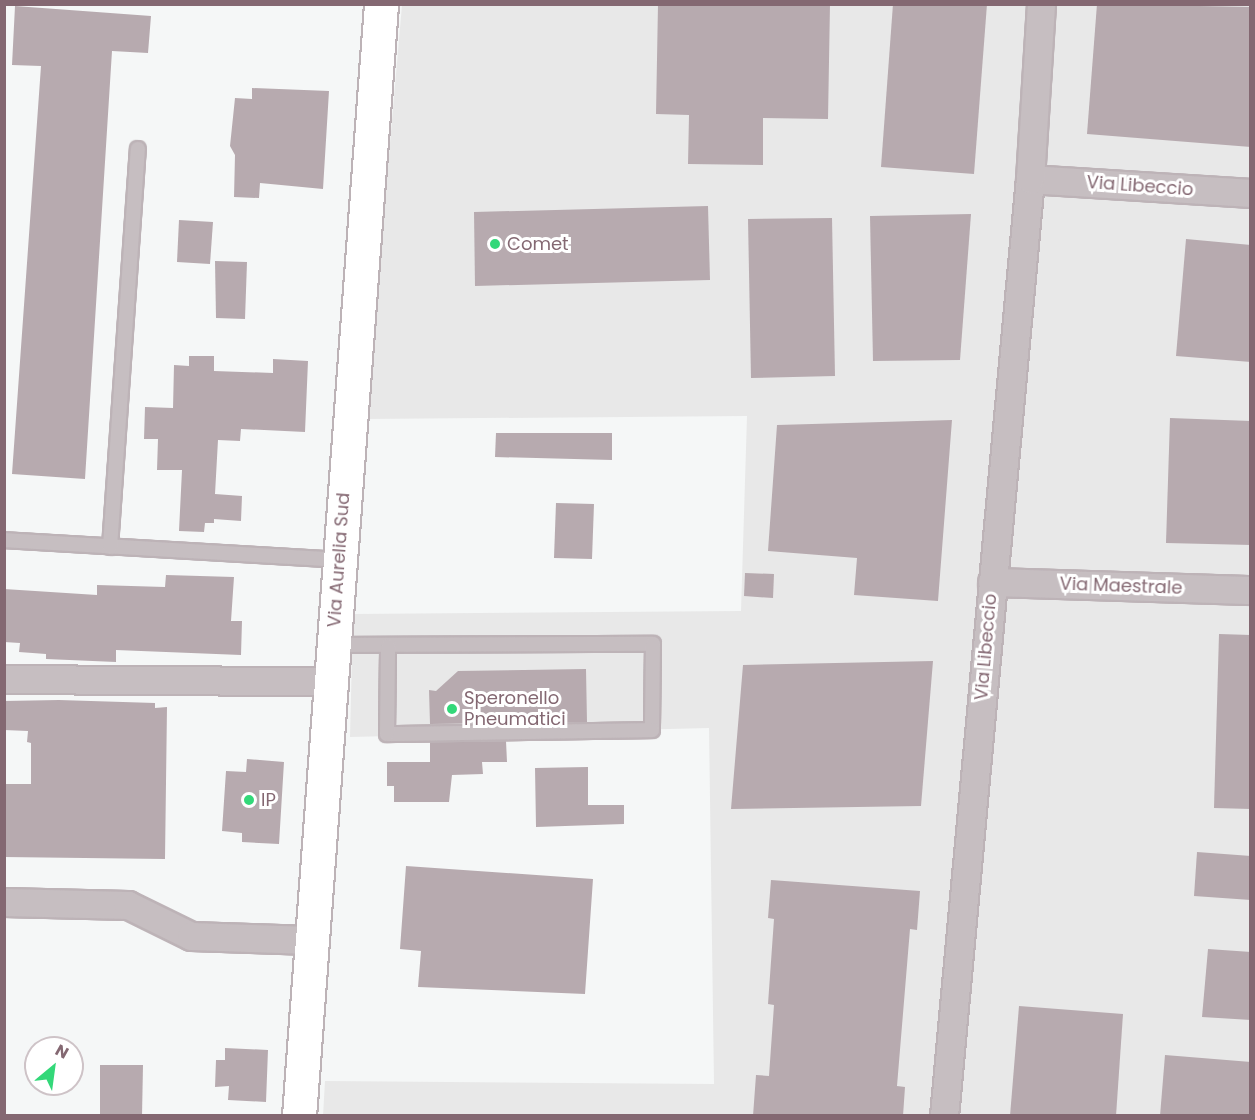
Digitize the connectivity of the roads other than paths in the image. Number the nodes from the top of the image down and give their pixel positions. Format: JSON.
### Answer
{"nodes":[{"id":1,"x":381,"y":4,"type":"edge"},
{"id":2,"x":1041,"y":4,"type":"edge"},
{"id":3,"x":138,"y":149,"type":"dead end"},
{"id":4,"x":1030,"y":179,"type":"junction"},
{"id":5,"x":1251,"y":193,"type":"edge"},
{"id":6,"x":4,"y":540,"type":"edge"},
{"id":7,"x":110,"y":547,"type":"junction"},
{"id":8,"x":339,"y":560,"type":"junction"},
{"id":9,"x":992,"y":582,"type":"junction"},
{"id":10,"x":1251,"y":590,"type":"edge"},
{"id":11,"x":333,"y":645,"type":"junction"},
{"id":12,"x":388,"y":646,"type":"junction"},
{"id":13,"x":4,"y":679,"type":"edge"},
{"id":14,"x":331,"y":681,"type":"junction"},
{"id":15,"x":4,"y":902,"type":"edge"},
{"id":16,"x":310,"y":939,"type":"junction"},
{"id":17,"x":299,"y":1116,"type":"edge"},
{"id":18,"x":944,"y":1116,"type":"edge"}],
"edges":[{"from":1,"to":8,"type":"main road","name":"Via Aurelia Sud"},
{"from":2,"to":4,"type":"street","name":"Via Libeccio"},
{"from":3,"to":7,"type":"lane"},
{"from":4,"to":5,"type":"street","name":"Via Libeccio"},
{"from":4,"to":9,"type":"street","name":"Via Libeccio"},
{"from":6,"to":7,"type":"lane"},
{"from":7,"to":8,"type":"lane"},
{"from":8,"to":11,"type":"main road","name":"Via Aurelia Sud"},
{"from":9,"to":10,"type":"street","name":"Via Maestrale"},
{"from":9,"to":18,"type":"street","name":"Via Libeccio"},
{"from":11,"to":12,"type":"lane"},
{"from":11,"to":14,"type":"main road","name":"Via Aurelia Sud"},
{"from":12,"to":12,"type":"lane"},
{"from":13,"to":14,"type":"street"},
{"from":14,"to":16,"type":"main road","name":"Via Aurelia Sud"},
{"from":15,"to":16,"type":"street"},
{"from":16,"to":17,"type":"main road","name":"Via Aurelia Sud"}]}
